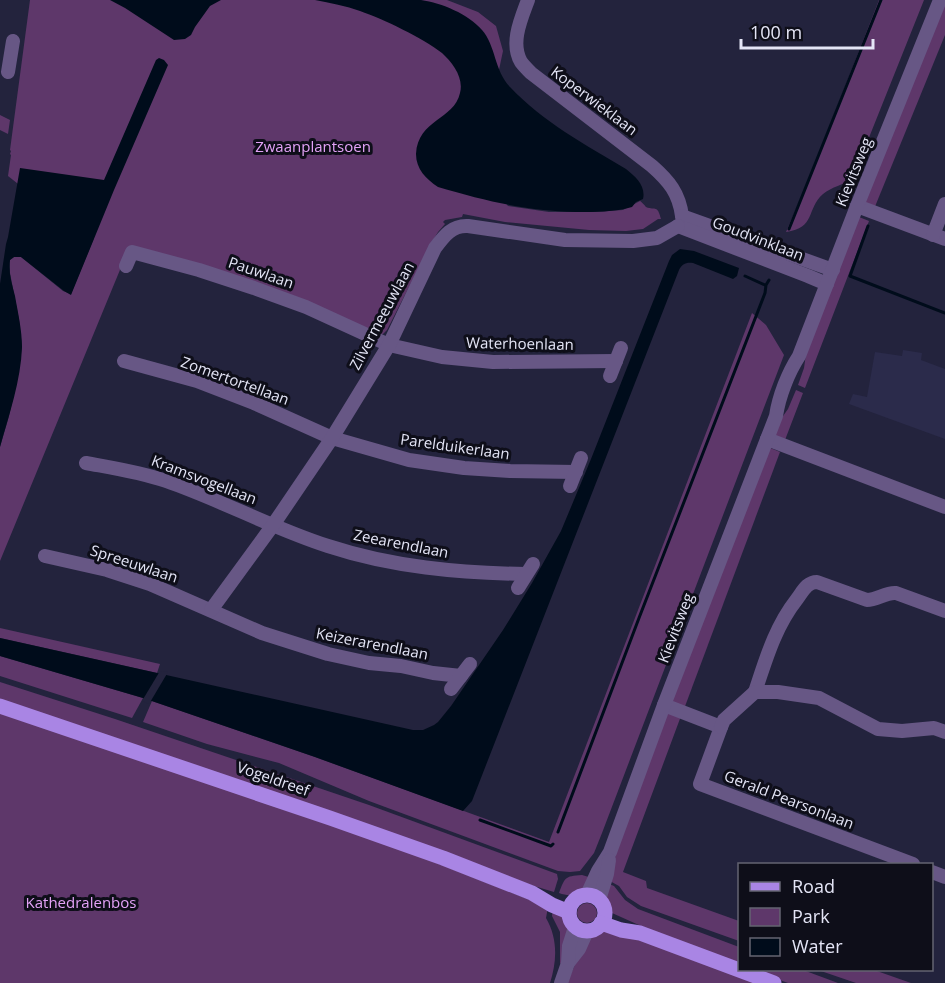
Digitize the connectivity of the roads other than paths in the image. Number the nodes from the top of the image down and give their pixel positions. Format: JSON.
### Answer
{"nodes":[{"id":1,"x":528,"y":0,"type":"edge"},
{"id":2,"x":940,"y":0,"type":"edge"},
{"id":3,"x":13,"y":41,"type":"dead end"},
{"id":4,"x":5,"y":55,"type":"edge"},
{"id":5,"x":8,"y":72,"type":"dead end"},
{"id":6,"x":945,"y":204,"type":"edge"},
{"id":7,"x":857,"y":206,"type":"junction"},
{"id":8,"x":680,"y":221,"type":"junction"},
{"id":9,"x":939,"y":237,"type":"edge"},
{"id":10,"x":126,"y":266,"type":"dead end"},
{"id":11,"x":832,"y":270,"type":"junction"},
{"id":12,"x":827,"y":284,"type":"junction"},
{"id":13,"x":389,"y":345,"type":"junction"},
{"id":14,"x":124,"y":361,"type":"dead end"},
{"id":15,"x":610,"y":376,"type":"dead end"},
{"id":16,"x":332,"y":438,"type":"junction"},
{"id":17,"x":767,"y":439,"type":"junction"},
{"id":18,"x":581,"y":458,"type":"dead end"},
{"id":19,"x":86,"y":463,"type":"dead end"},
{"id":20,"x":576,"y":472,"type":"junction"},
{"id":21,"x":570,"y":486,"type":"dead end"},
{"id":22,"x":944,"y":505,"type":"edge"},
{"id":23,"x":273,"y":525,"type":"junction"},
{"id":24,"x":45,"y":556,"type":"dead end"},
{"id":25,"x":518,"y":588,"type":"dead end"},
{"id":26,"x":211,"y":609,"type":"junction"},
{"id":27,"x":945,"y":611,"type":"edge"},
{"id":28,"x":470,"y":664,"type":"dead end"},
{"id":29,"x":461,"y":676,"type":"junction"},
{"id":30,"x":451,"y":688,"type":"dead end"},
{"id":31,"x":755,"y":692,"type":"junction"},
{"id":32,"x":664,"y":705,"type":"junction"},
{"id":33,"x":0,"y":706,"type":"edge"},
{"id":34,"x":721,"y":727,"type":"junction"},
{"id":35,"x":945,"y":732,"type":"edge"},
{"id":36,"x":910,"y":863,"type":"edge"},
{"id":37,"x":589,"y":908,"type":"junction"},
{"id":38,"x":581,"y":929,"type":"junction"},
{"id":39,"x":738,"y":970,"type":"edge"},
{"id":40,"x":742,"y":971,"type":"edge"},
{"id":41,"x":561,"y":983,"type":"edge"},
{"id":42,"x":774,"y":983,"type":"edge"}],
"edges":[{"from":1,"to":8,"type":"street","name":"Koperwieklaan"},
{"from":2,"to":7,"type":"street","name":"Kievitsweg"},
{"from":3,"to":4,"type":"street"},
{"from":4,"to":5,"type":"street"},
{"from":6,"to":9,"type":"street"},
{"from":7,"to":9,"type":"street"},
{"from":7,"to":11,"type":"street","name":"Kievitsweg"},
{"from":8,"to":11,"type":"street","name":"Goudvinklaan"},
{"from":8,"to":12,"type":"street","name":"Goudvinklaan"},
{"from":8,"to":13,"type":"street","name":"Zilvermeeuwlaan"},
{"from":10,"to":13,"type":"street","name":"Pauwlaan"},
{"from":11,"to":12,"type":"street","name":"Kievitsweg"},
{"from":12,"to":17,"type":"street","name":"Kievitsweg"},
{"from":13,"to":15,"type":"street","name":"Waterhoenlaan"},
{"from":13,"to":16,"type":"street","name":"Zilvermeeuwlaan"},
{"from":14,"to":16,"type":"street","name":"Zomertortellaan"},
{"from":16,"to":20,"type":"street","name":"Parelduikerlaan"},
{"from":16,"to":23,"type":"street","name":"Zilvermeeuwlaan"},
{"from":17,"to":22,"type":"street"},
{"from":17,"to":32,"type":"street","name":"Kievitsweg"},
{"from":18,"to":20,"type":"street"},
{"from":19,"to":23,"type":"street","name":"Kramsvogellaan"},
{"from":20,"to":21,"type":"street"},
{"from":23,"to":25,"type":"street","name":"Zeearendlaan"},
{"from":23,"to":26,"type":"street","name":"Zilvermeeuwlaan"},
{"from":24,"to":26,"type":"street","name":"Spreeuwlaan"},
{"from":26,"to":29,"type":"street","name":"Keizerarendlaan"},
{"from":27,"to":31,"type":"street"},
{"from":28,"to":29,"type":"street"},
{"from":29,"to":30,"type":"street"},
{"from":31,"to":34,"type":"street"},
{"from":31,"to":35,"type":"street"},
{"from":32,"to":34,"type":"street"},
{"from":32,"to":37,"type":"street","name":"Kievitsweg"},
{"from":33,"to":37,"type":"main road","name":"Vogeldreef"},
{"from":34,"to":36,"type":"street","name":"Gerald Pearsonlaan"},
{"from":37,"to":38,"type":"main road"},
{"from":37,"to":38,"type":"main road"},
{"from":37,"to":39,"type":"main road","name":"Vogeldreef"},
{"from":38,"to":41,"type":"street"},
{"from":40,"to":42,"type":"main road","name":"Vogeldreef"}]}
